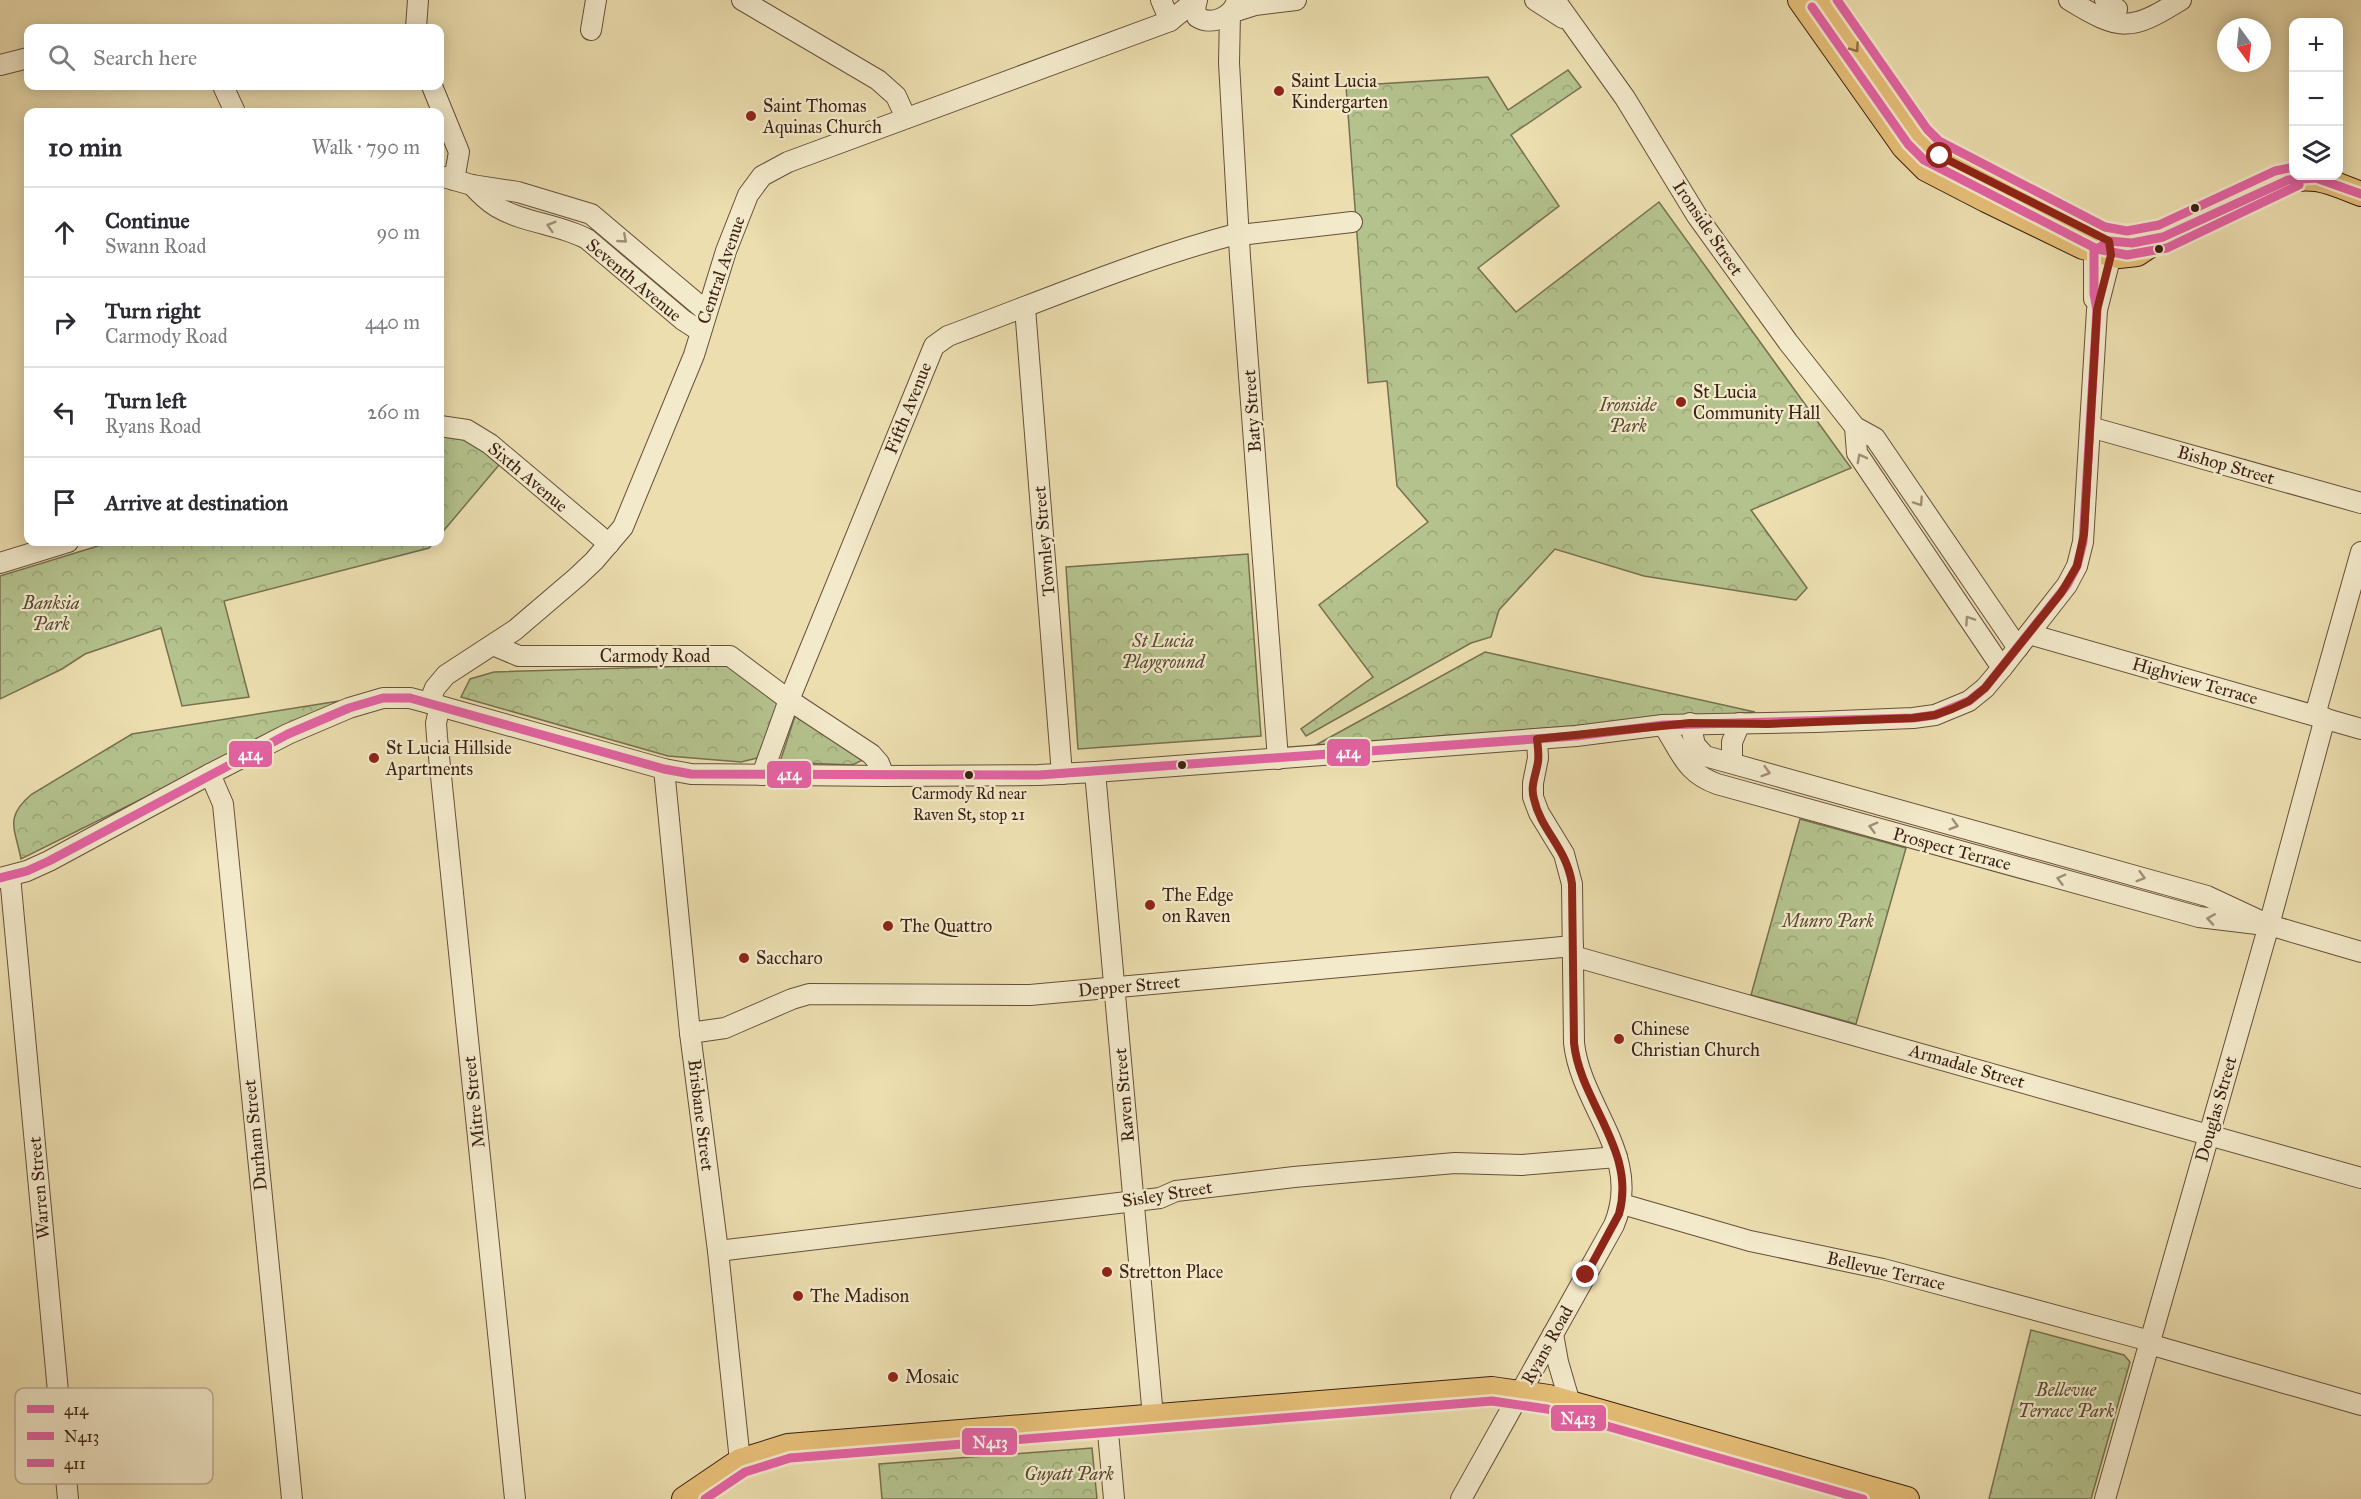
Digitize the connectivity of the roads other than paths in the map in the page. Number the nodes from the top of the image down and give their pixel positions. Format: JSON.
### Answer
{"nodes":[{"id":1,"x":418,"y":0,"type":"edge"},
{"id":2,"x":596,"y":0,"type":"edge"},
{"id":3,"x":742,"y":0,"type":"edge"},
{"id":4,"x":1161,"y":0,"type":"edge"},
{"id":5,"x":1197,"y":0,"type":"edge"},
{"id":6,"x":1535,"y":0,"type":"edge"},
{"id":7,"x":1555,"y":0,"type":"edge"},
{"id":8,"x":1800,"y":0,"type":"edge"},
{"id":9,"x":1822,"y":0,"type":"edge"},
{"id":10,"x":2069,"y":0,"type":"edge"},
{"id":11,"x":2105,"y":0,"type":"edge"},
{"id":12,"x":2181,"y":0,"type":"edge"},
{"id":13,"x":1280,"y":1,"type":"edge"},
{"id":14,"x":1232,"y":9,"type":"edge"},
{"id":15,"x":1205,"y":20,"type":"junction"},
{"id":16,"x":1170,"y":21,"type":"junction"},
{"id":17,"x":2114,"y":22,"type":"junction"},
{"id":18,"x":1570,"y":23,"type":"junction"},
{"id":19,"x":416,"y":24,"type":"edge"},
{"id":20,"x":591,"y":30,"type":"dead end"},
{"id":21,"x":24,"y":59,"type":"edge"},
{"id":22,"x":1229,"y":63,"type":"junction"},
{"id":23,"x":0,"y":65,"type":"edge"},
{"id":24,"x":225,"y":90,"type":"edge"},
{"id":25,"x":434,"y":90,"type":"edge"},
{"id":26,"x":233,"y":108,"type":"edge"},
{"id":27,"x":441,"y":108,"type":"edge"},
{"id":28,"x":444,"y":115,"type":"edge"},
{"id":29,"x":906,"y":118,"type":"junction"},
{"id":30,"x":2343,"y":171,"type":"edge"},
{"id":31,"x":2361,"y":177,"type":"edge"},
{"id":32,"x":2287,"y":178,"type":"edge"},
{"id":33,"x":455,"y":180,"type":"edge"},
{"id":34,"x":2361,"y":194,"type":"edge"},
{"id":35,"x":1352,"y":222,"type":"dead end"},
{"id":36,"x":1240,"y":234,"type":"junction"},
{"id":37,"x":2104,"y":249,"type":"junction"},
{"id":38,"x":1025,"y":308,"type":"junction"},
{"id":39,"x":706,"y":311,"type":"junction"},
{"id":40,"x":700,"y":332,"type":"junction"},
{"id":41,"x":444,"y":427,"type":"edge"},
{"id":42,"x":1855,"y":427,"type":"junction"},
{"id":43,"x":2090,"y":427,"type":"junction"},
{"id":44,"x":2361,"y":503,"type":"edge"},
{"id":45,"x":609,"y":544,"type":"junction"},
{"id":46,"x":54,"y":546,"type":"edge"},
{"id":47,"x":2361,"y":552,"type":"edge"},
{"id":48,"x":0,"y":562,"type":"edge"},
{"id":49,"x":2024,"y":641,"type":"junction"},
{"id":50,"x":493,"y":645,"type":"junction"},
{"id":51,"x":2002,"y":668,"type":"junction"},
{"id":52,"x":789,"y":700,"type":"junction"},
{"id":53,"x":435,"y":705,"type":"junction"},
{"id":54,"x":2320,"y":717,"type":"junction"},
{"id":55,"x":1690,"y":723,"type":"junction"},
{"id":56,"x":1740,"y":723,"type":"junction"},
{"id":57,"x":1663,"y":725,"type":"junction"},
{"id":58,"x":2361,"y":729,"type":"edge"},
{"id":59,"x":1537,"y":739,"type":"junction"},
{"id":60,"x":1278,"y":759,"type":"junction"},
{"id":61,"x":1732,"y":763,"type":"junction"},
{"id":62,"x":664,"y":769,"type":"junction"},
{"id":63,"x":1095,"y":772,"type":"junction"},
{"id":64,"x":210,"y":774,"type":"junction"},
{"id":65,"x":1062,"y":774,"type":"junction"},
{"id":66,"x":762,"y":775,"type":"junction"},
{"id":67,"x":884,"y":776,"type":"junction"},
{"id":68,"x":5,"y":877,"type":"edge"},
{"id":69,"x":2269,"y":926,"type":"junction"},
{"id":70,"x":1573,"y":951,"type":"junction"},
{"id":71,"x":2361,"y":952,"type":"edge"},
{"id":72,"x":1114,"y":987,"type":"junction"},
{"id":73,"x":690,"y":1033,"type":"junction"},
{"id":74,"x":2208,"y":1134,"type":"junction"},
{"id":75,"x":1617,"y":1157,"type":"junction"},
{"id":76,"x":2361,"y":1178,"type":"edge"},
{"id":77,"x":1133,"y":1201,"type":"junction"},
{"id":78,"x":1622,"y":1204,"type":"junction"},
{"id":79,"x":718,"y":1251,"type":"junction"},
{"id":80,"x":1553,"y":1334,"type":"junction"},
{"id":81,"x":2150,"y":1343,"type":"junction"},
{"id":82,"x":57,"y":1388,"type":"edge"},
{"id":83,"x":1521,"y":1393,"type":"junction"},
{"id":84,"x":1570,"y":1403,"type":"junction"},
{"id":85,"x":2361,"y":1405,"type":"edge"},
{"id":86,"x":1153,"y":1417,"type":"junction"},
{"id":87,"x":1107,"y":1421,"type":"junction"},
{"id":88,"x":741,"y":1461,"type":"junction"},
{"id":89,"x":66,"y":1484,"type":"edge"},
{"id":90,"x":1847,"y":1491,"type":"edge"},
{"id":91,"x":68,"y":1499,"type":"edge"},
{"id":92,"x":292,"y":1499,"type":"edge"},
{"id":93,"x":515,"y":1499,"type":"edge"},
{"id":94,"x":684,"y":1499,"type":"edge"},
{"id":95,"x":1114,"y":1499,"type":"edge"},
{"id":96,"x":1461,"y":1499,"type":"edge"},
{"id":97,"x":1907,"y":1499,"type":"edge"},
{"id":98,"x":2105,"y":1499,"type":"edge"}],
"edges":[{"from":1,"to":19,"type":"street"},
{"from":2,"to":20,"type":"street"},
{"from":3,"to":29,"type":"street"},
{"from":4,"to":16,"type":"street"},
{"from":5,"to":15,"type":"street","name":"Central Avenue"},
{"from":5,"to":16,"type":"street","name":"Central Avenue"},
{"from":6,"to":18,"type":"street","name":"Ironside Street"},
{"from":7,"to":18,"type":"street","name":"Ironside Street"},
{"from":8,"to":37,"type":"main road"},
{"from":9,"to":37,"type":"main road","one_way":true},
{"from":10,"to":17,"type":"street"},
{"from":11,"to":17,"type":"street"},
{"from":12,"to":17,"type":"street"},
{"from":13,"to":14,"type":"street"},
{"from":14,"to":15,"type":"street","name":"Central Avenue"},
{"from":14,"to":22,"type":"street","name":"Baty Street"},
{"from":15,"to":16,"type":"street","name":"Central Avenue"},
{"from":15,"to":22,"type":"street","name":"Baty Street"},
{"from":16,"to":29,"type":"street","name":"Central Avenue"},
{"from":18,"to":42,"type":"street","name":"Ironside Street"},
{"from":21,"to":23,"type":"street"},
{"from":22,"to":36,"type":"street","name":"Baty Street"},
{"from":24,"to":26,"type":"street"},
{"from":25,"to":27,"type":"street"},
{"from":28,"to":33,"type":"street"},
{"from":29,"to":39,"type":"street","name":"Central Avenue"},
{"from":30,"to":31,"type":"main road"},
{"from":32,"to":34,"type":"main road"},
{"from":32,"to":37,"type":"main road"},
{"from":33,"to":39,"type":"street","name":"Seventh Avenue","one_way":true},
{"from":40,"to":33,"type":"street","name":"Seventh Avenue","one_way":true},
{"from":35,"to":36,"type":"street","name":"Fifth Avenue"},
{"from":36,"to":38,"type":"street","name":"Fifth Avenue"},
{"from":36,"to":60,"type":"street","name":"Baty Street"},
{"from":37,"to":43,"type":"street"},
{"from":38,"to":52,"type":"street","name":"Fifth Avenue"},
{"from":38,"to":65,"type":"street","name":"Townley Street"},
{"from":39,"to":40,"type":"street","name":"Central Avenue"},
{"from":40,"to":45,"type":"street","name":"Central Avenue"},
{"from":41,"to":45,"type":"street","name":"Sixth Avenue"},
{"from":42,"to":49,"type":"street","name":"Ironside Street","one_way":true},
{"from":51,"to":42,"type":"street","one_way":true},
{"from":43,"to":44,"type":"street","name":"Bishop Street"},
{"from":43,"to":49,"type":"street"},
{"from":45,"to":50,"type":"street","name":"Central Avenue"},
{"from":46,"to":48,"type":"street"},
{"from":47,"to":54,"type":"street","name":"Douglas Street"},
{"from":49,"to":51,"type":"street"},
{"from":49,"to":54,"type":"street","name":"Highview Terrace"},
{"from":50,"to":52,"type":"street","name":"Carmody Road"},
{"from":50,"to":53,"type":"street","name":"Central Avenue"},
{"from":51,"to":56,"type":"street"},
{"from":52,"to":66,"type":"street","name":"Fifth Avenue"},
{"from":52,"to":67,"type":"street","name":"Carmody Road"},
{"from":53,"to":62,"type":"street"},
{"from":53,"to":64,"type":"street"},
{"from":53,"to":93,"type":"street","name":"Mitre Street"},
{"from":54,"to":58,"type":"street","name":"Highview Terrace"},
{"from":54,"to":69,"type":"street","name":"Douglas Street"},
{"from":55,"to":56,"type":"street"},
{"from":55,"to":57,"type":"street"},
{"from":55,"to":61,"type":"street","name":"Prospect Terrace"},
{"from":56,"to":61,"type":"street"},
{"from":57,"to":59,"type":"street"},
{"from":69,"to":57,"type":"street","name":"Prospect Terrace","one_way":true},
{"from":59,"to":60,"type":"street"},
{"from":59,"to":70,"type":"street","name":"Ryans Road"},
{"from":60,"to":63,"type":"street"},
{"from":61,"to":69,"type":"street","name":"Prospect Terrace","one_way":true},
{"from":62,"to":66,"type":"street"},
{"from":62,"to":73,"type":"street","name":"Brisbane Street"},
{"from":63,"to":65,"type":"street"},
{"from":63,"to":72,"type":"street","name":"Raven Street"},
{"from":64,"to":68,"type":"street"},
{"from":64,"to":92,"type":"street","name":"Durham Street"},
{"from":65,"to":67,"type":"street"},
{"from":66,"to":67,"type":"street"},
{"from":68,"to":82,"type":"street","name":"Warren Street"},
{"from":69,"to":71,"type":"street","name":"Prospect Terrace"},
{"from":69,"to":74,"type":"street","name":"Douglas Street"},
{"from":70,"to":72,"type":"street","name":"Depper Street"},
{"from":70,"to":74,"type":"street","name":"Armadale Street"},
{"from":70,"to":75,"type":"street","name":"Ryans Road"},
{"from":72,"to":73,"type":"street","name":"Depper Street"},
{"from":72,"to":77,"type":"street","name":"Raven Street"},
{"from":73,"to":79,"type":"street","name":"Brisbane Street"},
{"from":74,"to":76,"type":"street","name":"Armadale Street"},
{"from":74,"to":81,"type":"street","name":"Douglas Street"},
{"from":75,"to":77,"type":"street","name":"Sisley Street"},
{"from":75,"to":78,"type":"street","name":"Ryans Road"},
{"from":77,"to":79,"type":"street","name":"Sisley Street"},
{"from":77,"to":86,"type":"street","name":"Raven Street"},
{"from":78,"to":80,"type":"street","name":"Ryans Road"},
{"from":78,"to":81,"type":"street","name":"Bellevue Terrace"},
{"from":79,"to":88,"type":"street","name":"Brisbane Street"},
{"from":80,"to":83,"type":"street","name":"Ryans Road"},
{"from":80,"to":84,"type":"street"},
{"from":81,"to":85,"type":"street","name":"Bellevue Terrace"},
{"from":81,"to":98,"type":"street","name":"Douglas Street"},
{"from":83,"to":84,"type":"main road"},
{"from":83,"to":86,"type":"main road"},
{"from":83,"to":96,"type":"street","name":"Ryans Road"},
{"from":84,"to":90,"type":"main road"},
{"from":86,"to":87,"type":"main road"},
{"from":87,"to":88,"type":"main road"},
{"from":87,"to":95,"type":"street"},
{"from":88,"to":94,"type":"main road"},
{"from":89,"to":91,"type":"street","name":"Warren Street"},
{"from":90,"to":97,"type":"main road"}]}
